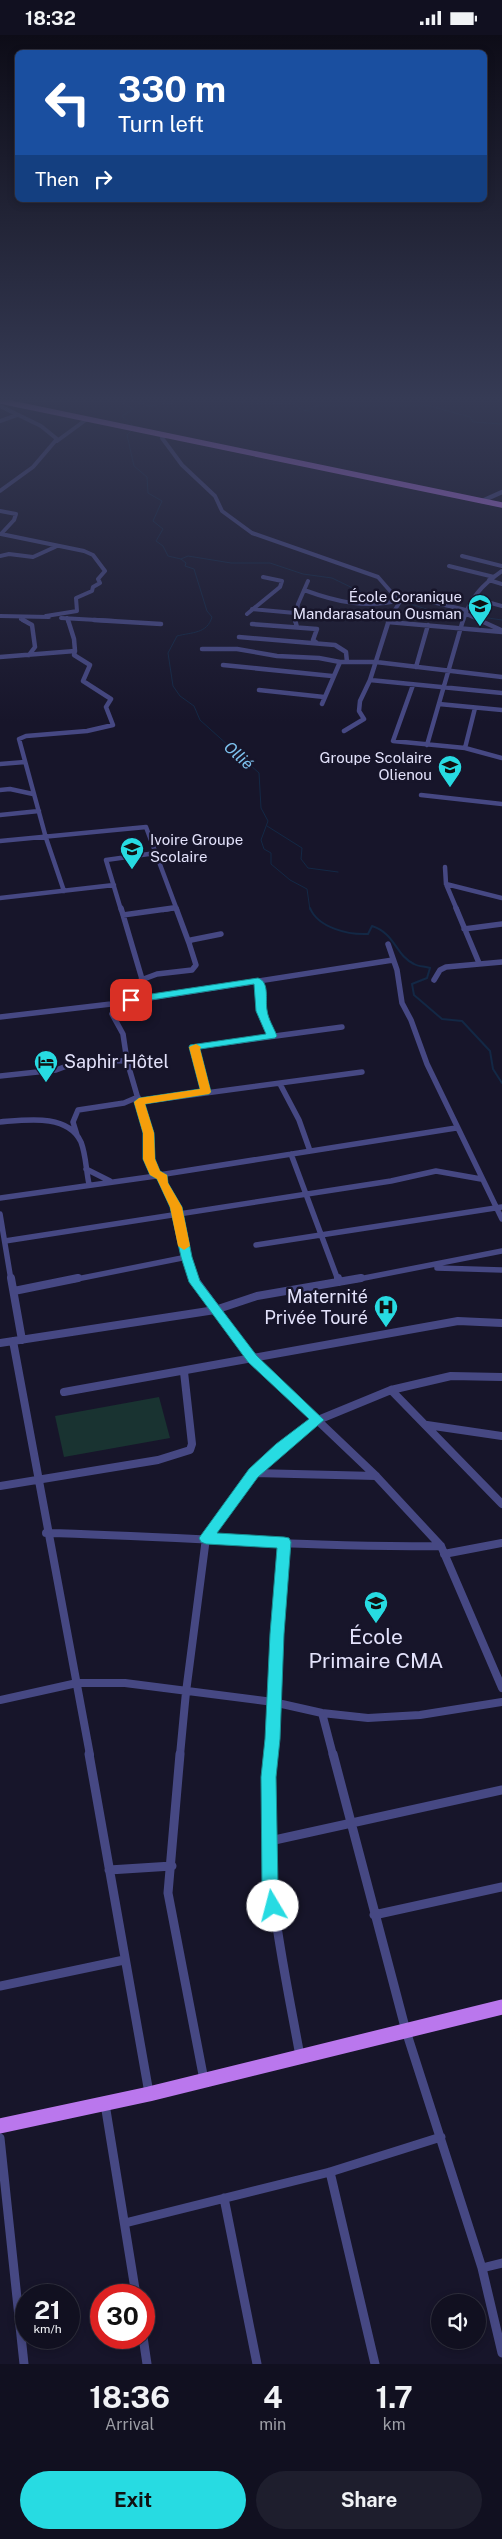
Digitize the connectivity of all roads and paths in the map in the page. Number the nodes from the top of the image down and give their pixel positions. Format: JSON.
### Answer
{"nodes":[{"id":1,"x":219,"y":505,"type":"edge"},
{"id":2,"x":0,"y":511,"type":"edge"},
{"id":3,"x":0,"y":534,"type":"edge"},
{"id":4,"x":59,"y":547,"type":"junction"},
{"id":5,"x":0,"y":556,"type":"edge"},
{"id":6,"x":462,"y":556,"type":"dead end"},
{"id":7,"x":449,"y":566,"type":"dead end"},
{"id":8,"x":502,"y":566,"type":"edge"},
{"id":9,"x":502,"y":571,"type":"edge"},
{"id":10,"x":263,"y":577,"type":"dead end"},
{"id":11,"x":492,"y":579,"type":"junction"},
{"id":12,"x":308,"y":581,"type":"dead end"},
{"id":13,"x":502,"y":584,"type":"edge"},
{"id":14,"x":304,"y":590,"type":"junction"},
{"id":15,"x":473,"y":598,"type":"junction"},
{"id":16,"x":399,"y":600,"type":"junction"},
{"id":17,"x":502,"y":606,"type":"edge"},
{"id":18,"x":252,"y":609,"type":"junction"},
{"id":19,"x":466,"y":612,"type":"junction"},
{"id":20,"x":295,"y":613,"type":"junction"},
{"id":21,"x":247,"y":614,"type":"dead end"},
{"id":22,"x":0,"y":616,"type":"edge"},
{"id":23,"x":46,"y":616,"type":"junction"},
{"id":24,"x":15,"y":617,"type":"junction"},
{"id":25,"x":67,"y":618,"type":"junction"},
{"id":26,"x":388,"y":622,"type":"junction"},
{"id":27,"x":162,"y":624,"type":"dead end"},
{"id":28,"x":252,"y":624,"type":"dead end"},
{"id":29,"x":428,"y":625,"type":"junction"},
{"id":30,"x":297,"y":627,"type":"junction"},
{"id":31,"x":460,"y":628,"type":"junction"},
{"id":32,"x":502,"y":631,"type":"edge"},
{"id":33,"x":239,"y":637,"type":"dead end"},
{"id":34,"x":318,"y":643,"type":"junction"},
{"id":35,"x":202,"y":649,"type":"dead end"},
{"id":36,"x":75,"y":651,"type":"junction"},
{"id":37,"x":29,"y":655,"type":"junction"},
{"id":38,"x":0,"y":657,"type":"edge"},
{"id":39,"x":340,"y":662,"type":"junction"},
{"id":40,"x":347,"y":662,"type":"junction"},
{"id":41,"x":376,"y":662,"type":"junction"},
{"id":42,"x":223,"y":665,"type":"dead end"},
{"id":43,"x":416,"y":667,"type":"junction"},
{"id":44,"x":450,"y":671,"type":"junction"},
{"id":45,"x":332,"y":676,"type":"junction"},
{"id":46,"x":502,"y":677,"type":"edge"},
{"id":47,"x":370,"y":680,"type":"junction"},
{"id":48,"x":413,"y":685,"type":"junction"},
{"id":49,"x":444,"y":688,"type":"junction"},
{"id":50,"x":259,"y":690,"type":"dead end"},
{"id":51,"x":502,"y":693,"type":"edge"},
{"id":52,"x":324,"y":697,"type":"junction"},
{"id":53,"x":322,"y":704,"type":"dead end"},
{"id":54,"x":439,"y":704,"type":"junction"},
{"id":55,"x":475,"y":708,"type":"junction"},
{"id":56,"x":502,"y":710,"type":"edge"},
{"id":57,"x":344,"y":731,"type":"dead end"},
{"id":58,"x":427,"y":745,"type":"junction"},
{"id":59,"x":465,"y":748,"type":"junction"},
{"id":60,"x":502,"y":758,"type":"edge"},
{"id":61,"x":25,"y":762,"type":"junction"},
{"id":62,"x":0,"y":764,"type":"edge"},
{"id":63,"x":0,"y":790,"type":"edge"},
{"id":64,"x":33,"y":794,"type":"junction"},
{"id":65,"x":420,"y":795,"type":"dead end"},
{"id":66,"x":502,"y":804,"type":"edge"},
{"id":67,"x":39,"y":811,"type":"junction"},
{"id":68,"x":0,"y":815,"type":"edge"},
{"id":69,"x":46,"y":838,"type":"junction"},
{"id":70,"x":0,"y":841,"type":"edge"},
{"id":71,"x":156,"y":853,"type":"junction"},
{"id":72,"x":445,"y":867,"type":"dead end"},
{"id":73,"x":446,"y":884,"type":"junction"},
{"id":74,"x":114,"y":885,"type":"junction"},
{"id":75,"x":64,"y":891,"type":"junction"},
{"id":76,"x":502,"y":898,"type":"edge"},
{"id":77,"x":0,"y":899,"type":"edge"},
{"id":78,"x":175,"y":907,"type":"junction"},
{"id":79,"x":123,"y":915,"type":"junction"},
{"id":80,"x":502,"y":924,"type":"edge"},
{"id":81,"x":464,"y":929,"type":"junction"},
{"id":82,"x":222,"y":934,"type":"dead end"},
{"id":83,"x":188,"y":943,"type":"junction"},
{"id":84,"x":388,"y":944,"type":"dead end"},
{"id":85,"x":393,"y":960,"type":"junction"},
{"id":86,"x":502,"y":962,"type":"edge"},
{"id":87,"x":479,"y":963,"type":"junction"},
{"id":88,"x":141,"y":980,"type":"junction"},
{"id":89,"x":434,"y":980,"type":"dead end"},
{"id":90,"x":258,"y":981,"type":"junction"},
{"id":91,"x":147,"y":996,"type":"junction"},
{"id":92,"x":112,"y":1014,"type":"dead end"},
{"id":93,"x":0,"y":1017,"type":"edge"},
{"id":94,"x":342,"y":1027,"type":"dead end"},
{"id":95,"x":272,"y":1036,"type":"junction"},
{"id":96,"x":127,"y":1061,"type":"junction"},
{"id":97,"x":362,"y":1072,"type":"dead end"},
{"id":98,"x":0,"y":1076,"type":"edge"},
{"id":99,"x":280,"y":1083,"type":"junction"},
{"id":100,"x":206,"y":1092,"type":"junction"},
{"id":101,"x":138,"y":1099,"type":"junction"},
{"id":102,"x":0,"y":1122,"type":"edge"},
{"id":103,"x":456,"y":1128,"type":"junction"},
{"id":104,"x":79,"y":1138,"type":"junction"},
{"id":105,"x":310,"y":1151,"type":"junction"},
{"id":106,"x":290,"y":1154,"type":"junction"},
{"id":107,"x":86,"y":1169,"type":"junction"},
{"id":108,"x":159,"y":1175,"type":"junction"},
{"id":109,"x":482,"y":1179,"type":"junction"},
{"id":110,"x":111,"y":1181,"type":"junction"},
{"id":111,"x":89,"y":1184,"type":"junction"},
{"id":112,"x":306,"y":1194,"type":"junction"},
{"id":113,"x":0,"y":1198,"type":"edge"},
{"id":114,"x":499,"y":1207,"type":"edge"},
{"id":115,"x":177,"y":1213,"type":"junction"},
{"id":116,"x":0,"y":1214,"type":"edge"},
{"id":117,"x":502,"y":1219,"type":"edge"},
{"id":118,"x":321,"y":1234,"type":"junction"},
{"id":119,"x":5,"y":1241,"type":"junction"},
{"id":120,"x":256,"y":1245,"type":"dead end"},
{"id":121,"x":502,"y":1251,"type":"edge"},
{"id":122,"x":186,"y":1257,"type":"junction"},
{"id":123,"x":423,"y":1268,"type":"junction"},
{"id":124,"x":502,"y":1270,"type":"edge"},
{"id":125,"x":339,"y":1282,"type":"junction"},
{"id":126,"x":14,"y":1291,"type":"junction"},
{"id":127,"x":215,"y":1310,"type":"junction"},
{"id":128,"x":502,"y":1323,"type":"edge"},
{"id":129,"x":22,"y":1340,"type":"junction"},
{"id":130,"x":14,"y":1341,"type":"junction"},
{"id":131,"x":0,"y":1343,"type":"edge"},
{"id":132,"x":253,"y":1359,"type":"junction"},
{"id":133,"x":184,"y":1373,"type":"junction"},
{"id":134,"x":502,"y":1377,"type":"edge"},
{"id":135,"x":391,"y":1390,"type":"junction"},
{"id":136,"x":64,"y":1392,"type":"dead end"},
{"id":137,"x":318,"y":1420,"type":"junction"},
{"id":138,"x":426,"y":1425,"type":"junction"},
{"id":139,"x":502,"y":1436,"type":"edge"},
{"id":140,"x":253,"y":1473,"type":"junction"},
{"id":141,"x":376,"y":1476,"type":"junction"},
{"id":142,"x":37,"y":1481,"type":"junction"},
{"id":143,"x":0,"y":1486,"type":"edge"},
{"id":144,"x":502,"y":1504,"type":"edge"},
{"id":145,"x":46,"y":1533,"type":"junction"},
{"id":146,"x":206,"y":1538,"type":"junction"},
{"id":147,"x":284,"y":1542,"type":"junction"},
{"id":148,"x":502,"y":1543,"type":"edge"},
{"id":149,"x":443,"y":1550,"type":"junction"},
{"id":150,"x":76,"y":1683,"type":"junction"},
{"id":151,"x":502,"y":1688,"type":"edge"},
{"id":152,"x":186,"y":1692,"type":"junction"},
{"id":153,"x":0,"y":1700,"type":"edge"},
{"id":154,"x":273,"y":1701,"type":"junction"},
{"id":155,"x":502,"y":1702,"type":"edge"},
{"id":156,"x":322,"y":1713,"type":"junction"},
{"id":157,"x":502,"y":1790,"type":"edge"},
{"id":158,"x":350,"y":1822,"type":"junction"},
{"id":159,"x":270,"y":1841,"type":"junction"},
{"id":160,"x":172,"y":1866,"type":"junction"},
{"id":161,"x":108,"y":1869,"type":"junction"},
{"id":162,"x":502,"y":1887,"type":"edge"},
{"id":163,"x":374,"y":1915,"type":"junction"},
{"id":164,"x":124,"y":1960,"type":"junction"},
{"id":165,"x":0,"y":1986,"type":"edge"},
{"id":166,"x":502,"y":2007,"type":"edge"},
{"id":167,"x":406,"y":2031,"type":"junction"},
{"id":168,"x":300,"y":2057,"type":"junction"},
{"id":169,"x":204,"y":2080,"type":"junction"},
{"id":170,"x":150,"y":2094,"type":"junction"},
{"id":171,"x":105,"y":2104,"type":"junction"},
{"id":172,"x":0,"y":2126,"type":"edge"},
{"id":173,"x":441,"y":2137,"type":"junction"},
{"id":174,"x":0,"y":2138,"type":"edge"},
{"id":175,"x":330,"y":2172,"type":"junction"},
{"id":176,"x":224,"y":2198,"type":"junction"},
{"id":177,"x":125,"y":2223,"type":"junction"},
{"id":178,"x":502,"y":2263,"type":"edge"},
{"id":179,"x":482,"y":2268,"type":"junction"},
{"id":180,"x":134,"y":2284,"type":"edge"},
{"id":181,"x":145,"y":2349,"type":"edge"},
{"id":182,"x":502,"y":2353,"type":"edge"},
{"id":183,"x":24,"y":2364,"type":"edge"},
{"id":184,"x":147,"y":2364,"type":"edge"},
{"id":185,"x":256,"y":2364,"type":"edge"},
{"id":186,"x":375,"y":2364,"type":"edge"}],
"edges":[{"from":1,"to":16,"type":"street"},
{"from":2,"to":3,"type":"street"},
{"from":3,"to":4,"type":"street"},
{"from":4,"to":5,"type":"street"},
{"from":4,"to":23,"type":"street"},
{"from":6,"to":8,"type":"street"},
{"from":7,"to":11,"type":"street"},
{"from":9,"to":11,"type":"street"},
{"from":10,"to":18,"type":"street"},
{"from":11,"to":13,"type":"street"},
{"from":11,"to":15,"type":"street"},
{"from":12,"to":14,"type":"street"},
{"from":14,"to":16,"type":"street"},
{"from":14,"to":20,"type":"street"},
{"from":15,"to":17,"type":"street"},
{"from":15,"to":19,"type":"street"},
{"from":16,"to":19,"type":"street"},
{"from":16,"to":26,"type":"street"},
{"from":18,"to":20,"type":"street"},
{"from":18,"to":21,"type":"street"},
{"from":19,"to":31,"type":"street"},
{"from":19,"to":32,"type":"street"},
{"from":20,"to":30,"type":"street"},
{"from":22,"to":24,"type":"street"},
{"from":23,"to":24,"type":"street"},
{"from":23,"to":25,"type":"street"},
{"from":24,"to":37,"type":"street"},
{"from":25,"to":27,"type":"street"},
{"from":25,"to":36,"type":"street"},
{"from":26,"to":29,"type":"street"},
{"from":26,"to":41,"type":"street"},
{"from":28,"to":30,"type":"street"},
{"from":29,"to":31,"type":"street"},
{"from":29,"to":43,"type":"street"},
{"from":30,"to":34,"type":"street"},
{"from":31,"to":32,"type":"street"},
{"from":31,"to":44,"type":"street"},
{"from":33,"to":34,"type":"street"},
{"from":34,"to":40,"type":"street"},
{"from":35,"to":39,"type":"street"},
{"from":36,"to":37,"type":"street"},
{"from":36,"to":61,"type":"street"},
{"from":37,"to":38,"type":"street"},
{"from":39,"to":40,"type":"street"},
{"from":39,"to":45,"type":"street"},
{"from":40,"to":41,"type":"street"},
{"from":41,"to":43,"type":"street"},
{"from":41,"to":47,"type":"street"},
{"from":42,"to":45,"type":"street"},
{"from":43,"to":44,"type":"street"},
{"from":44,"to":46,"type":"street"},
{"from":44,"to":49,"type":"street"},
{"from":45,"to":52,"type":"street"},
{"from":47,"to":48,"type":"street"},
{"from":47,"to":57,"type":"street"},
{"from":48,"to":49,"type":"street"},
{"from":48,"to":58,"type":"street"},
{"from":49,"to":51,"type":"street"},
{"from":49,"to":54,"type":"street"},
{"from":50,"to":52,"type":"street"},
{"from":52,"to":53,"type":"street"},
{"from":54,"to":55,"type":"street"},
{"from":54,"to":58,"type":"street"},
{"from":55,"to":56,"type":"street"},
{"from":55,"to":59,"type":"street"},
{"from":58,"to":59,"type":"street"},
{"from":59,"to":60,"type":"street"},
{"from":61,"to":62,"type":"street"},
{"from":61,"to":64,"type":"street"},
{"from":63,"to":64,"type":"street"},
{"from":64,"to":67,"type":"street"},
{"from":65,"to":66,"type":"street"},
{"from":67,"to":68,"type":"street"},
{"from":67,"to":69,"type":"street"},
{"from":69,"to":70,"type":"street"},
{"from":69,"to":71,"type":"street"},
{"from":69,"to":75,"type":"street"},
{"from":71,"to":74,"type":"street"},
{"from":71,"to":78,"type":"street"},
{"from":72,"to":73,"type":"street"},
{"from":73,"to":76,"type":"street"},
{"from":73,"to":81,"type":"street"},
{"from":74,"to":75,"type":"street"},
{"from":74,"to":79,"type":"street"},
{"from":75,"to":77,"type":"street"},
{"from":78,"to":79,"type":"street"},
{"from":78,"to":83,"type":"street"},
{"from":79,"to":88,"type":"street"},
{"from":80,"to":81,"type":"street"},
{"from":81,"to":87,"type":"street"},
{"from":82,"to":83,"type":"street"},
{"from":83,"to":88,"type":"street"},
{"from":84,"to":85,"type":"street"},
{"from":85,"to":90,"type":"street"},
{"from":85,"to":103,"type":"street"},
{"from":86,"to":87,"type":"street"},
{"from":87,"to":89,"type":"street"},
{"from":88,"to":91,"type":"street"},
{"from":90,"to":91,"type":"street"},
{"from":90,"to":95,"type":"street"},
{"from":91,"to":93,"type":"street"},
{"from":92,"to":96,"type":"street"},
{"from":94,"to":95,"type":"street"},
{"from":95,"to":100,"type":"street"},
{"from":96,"to":98,"type":"street"},
{"from":96,"to":101,"type":"street"},
{"from":97,"to":99,"type":"street"},
{"from":99,"to":100,"type":"street"},
{"from":99,"to":105,"type":"street"},
{"from":100,"to":101,"type":"street"},
{"from":101,"to":104,"type":"street"},
{"from":101,"to":108,"type":"street"},
{"from":102,"to":104,"type":"street"},
{"from":103,"to":105,"type":"street"},
{"from":103,"to":109,"type":"street"},
{"from":104,"to":107,"type":"street"},
{"from":105,"to":106,"type":"street"},
{"from":106,"to":108,"type":"street"},
{"from":106,"to":112,"type":"street"},
{"from":107,"to":110,"type":"street"},
{"from":107,"to":111,"type":"street"},
{"from":108,"to":110,"type":"street"},
{"from":108,"to":115,"type":"street"},
{"from":109,"to":112,"type":"street"},
{"from":109,"to":114,"type":"street"},
{"from":110,"to":111,"type":"street"},
{"from":111,"to":113,"type":"street"},
{"from":112,"to":115,"type":"street"},
{"from":112,"to":118,"type":"street"},
{"from":114,"to":117,"type":"street"},
{"from":114,"to":118,"type":"street"},
{"from":115,"to":119,"type":"street"},
{"from":115,"to":122,"type":"street"},
{"from":116,"to":119,"type":"street"},
{"from":118,"to":120,"type":"street"},
{"from":118,"to":125,"type":"street"},
{"from":119,"to":126,"type":"street"},
{"from":121,"to":123,"type":"street"},
{"from":122,"to":126,"type":"street"},
{"from":122,"to":127,"type":"street"},
{"from":123,"to":124,"type":"street"},
{"from":123,"to":125,"type":"street"},
{"from":125,"to":127,"type":"street"},
{"from":126,"to":129,"type":"street"},
{"from":127,"to":129,"type":"street"},
{"from":127,"to":132,"type":"street"},
{"from":128,"to":132,"type":"street"},
{"from":129,"to":130,"type":"street"},
{"from":130,"to":131,"type":"street"},
{"from":130,"to":142,"type":"street"},
{"from":132,"to":133,"type":"street"},
{"from":132,"to":137,"type":"street"},
{"from":133,"to":136,"type":"street"},
{"from":133,"to":142,"type":"street"},
{"from":134,"to":135,"type":"street"},
{"from":135,"to":137,"type":"street"},
{"from":135,"to":138,"type":"street"},
{"from":137,"to":140,"type":"street"},
{"from":137,"to":141,"type":"street"},
{"from":138,"to":139,"type":"street"},
{"from":138,"to":144,"type":"street"},
{"from":140,"to":141,"type":"street"},
{"from":140,"to":146,"type":"street"},
{"from":141,"to":149,"type":"street"},
{"from":142,"to":143,"type":"street"},
{"from":142,"to":145,"type":"street"},
{"from":145,"to":146,"type":"street"},
{"from":145,"to":150,"type":"street"},
{"from":146,"to":147,"type":"street"},
{"from":146,"to":152,"type":"street"},
{"from":147,"to":149,"type":"street"},
{"from":147,"to":154,"type":"street"},
{"from":148,"to":149,"type":"street"},
{"from":149,"to":151,"type":"street"},
{"from":150,"to":152,"type":"street"},
{"from":150,"to":153,"type":"street"},
{"from":150,"to":161,"type":"street"},
{"from":152,"to":154,"type":"street"},
{"from":152,"to":160,"type":"street"},
{"from":154,"to":156,"type":"street"},
{"from":154,"to":159,"type":"street"},
{"from":155,"to":156,"type":"street"},
{"from":156,"to":158,"type":"street"},
{"from":157,"to":158,"type":"street"},
{"from":158,"to":159,"type":"street"},
{"from":158,"to":163,"type":"street"},
{"from":159,"to":168,"type":"street"},
{"from":160,"to":161,"type":"street"},
{"from":160,"to":169,"type":"street"},
{"from":161,"to":164,"type":"street"},
{"from":162,"to":163,"type":"street"},
{"from":163,"to":167,"type":"street"},
{"from":164,"to":165,"type":"street"},
{"from":164,"to":170,"type":"street"},
{"from":166,"to":167,"type":"main road"},
{"from":167,"to":168,"type":"main road"},
{"from":167,"to":173,"type":"street"},
{"from":168,"to":169,"type":"main road"},
{"from":169,"to":170,"type":"main road"},
{"from":170,"to":171,"type":"main road"},
{"from":171,"to":172,"type":"main road"},
{"from":171,"to":177,"type":"street"},
{"from":173,"to":175,"type":"street"},
{"from":173,"to":179,"type":"street"},
{"from":174,"to":183,"type":"street"},
{"from":175,"to":176,"type":"street"},
{"from":175,"to":186,"type":"street"},
{"from":176,"to":177,"type":"street"},
{"from":176,"to":185,"type":"street"},
{"from":177,"to":180,"type":"street"},
{"from":178,"to":179,"type":"street"},
{"from":179,"to":182,"type":"street"},
{"from":181,"to":184,"type":"street"}]}
